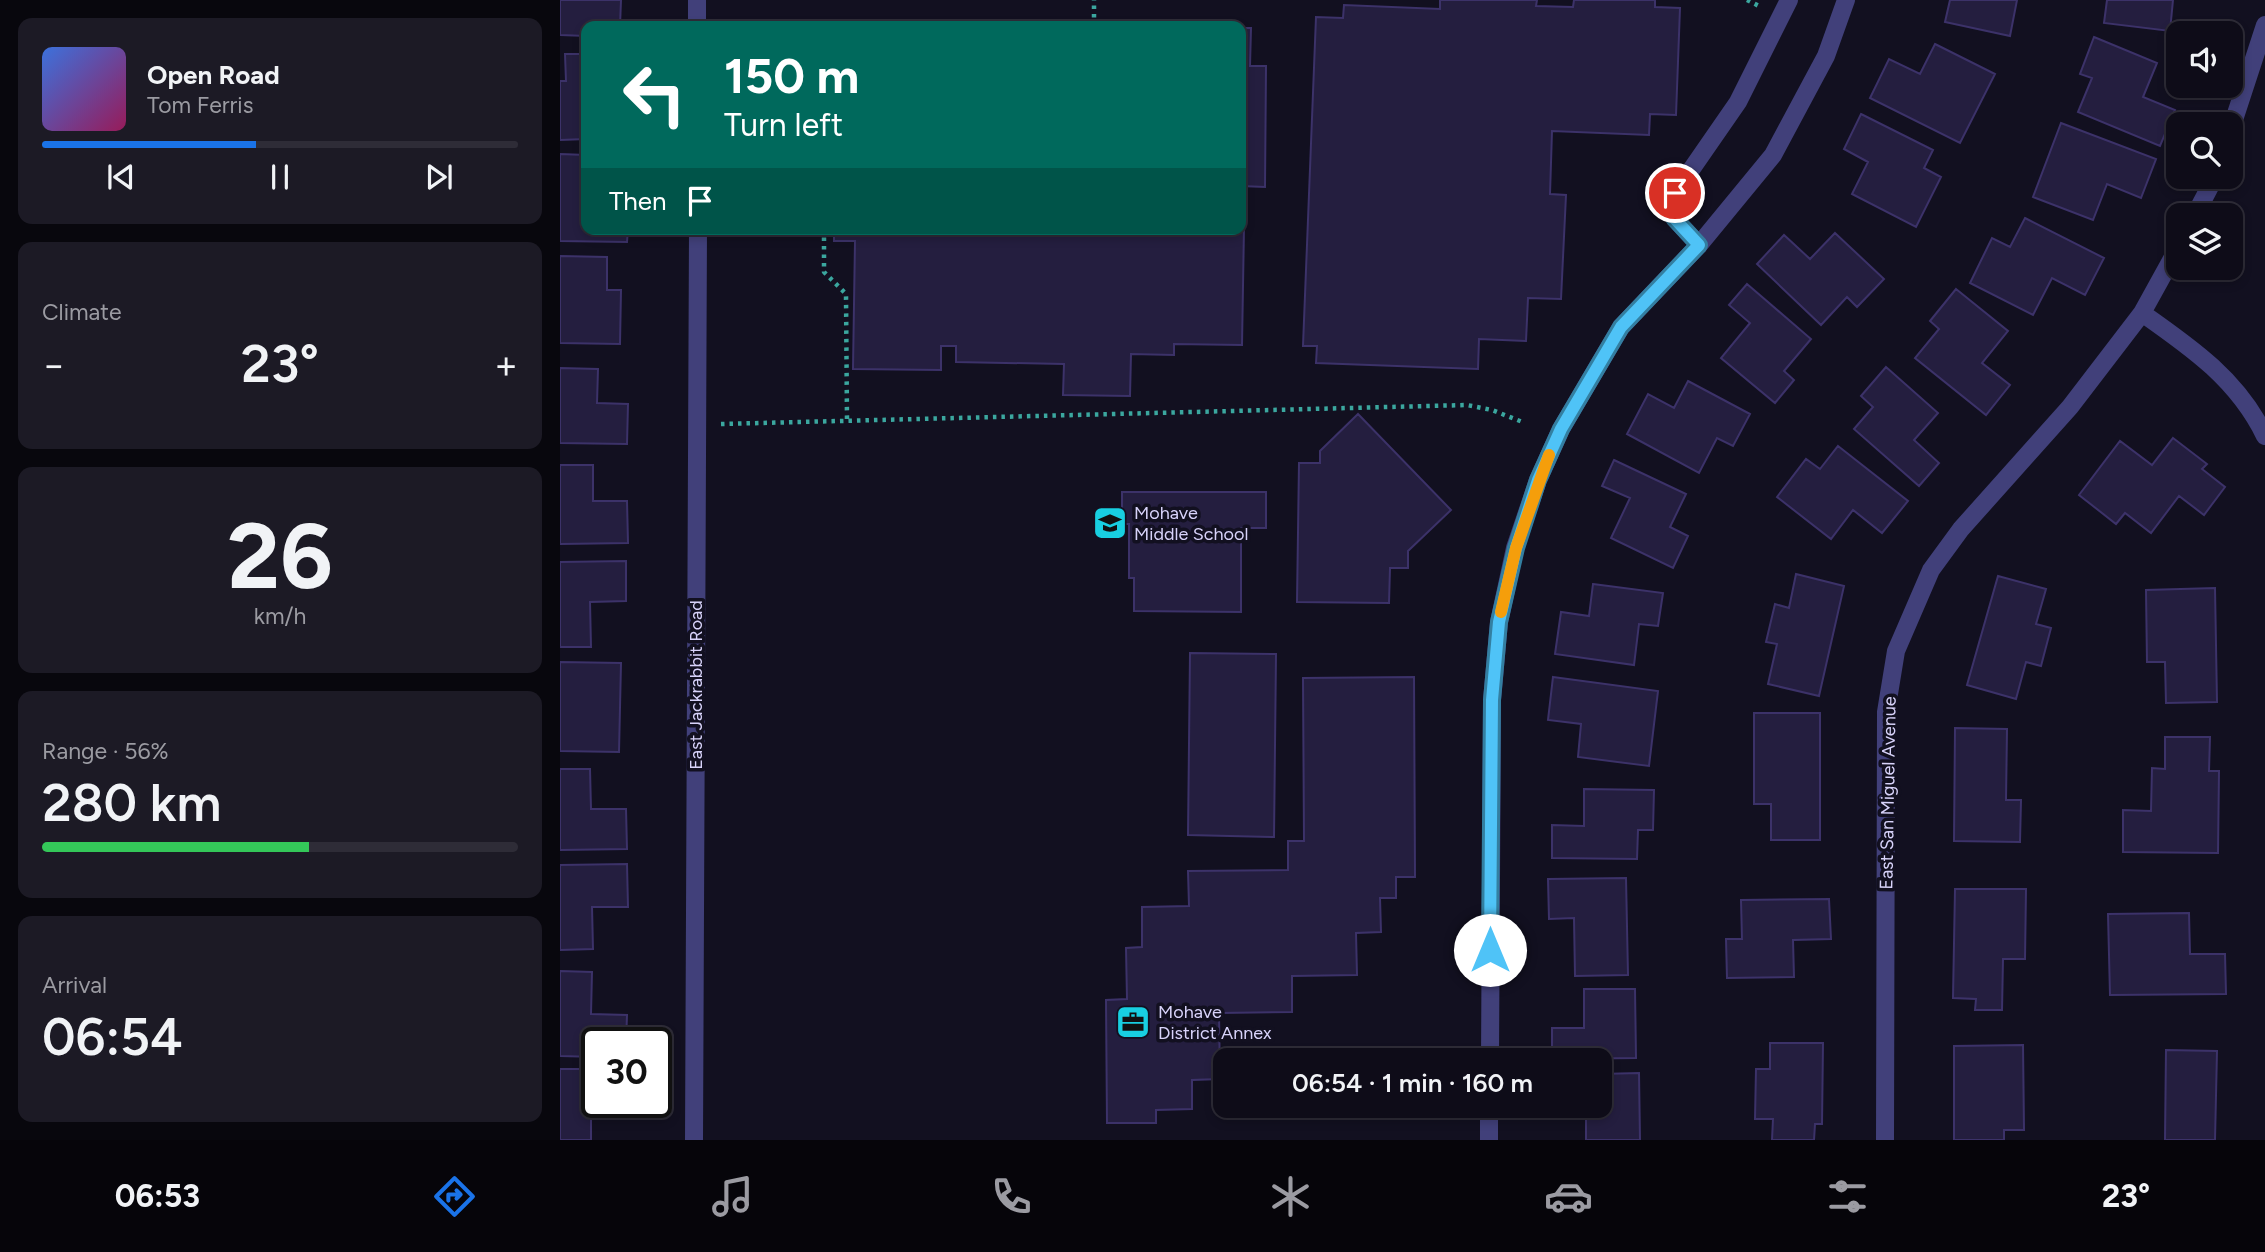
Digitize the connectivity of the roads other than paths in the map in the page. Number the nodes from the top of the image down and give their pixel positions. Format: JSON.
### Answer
{"nodes":[{"id":1,"x":697,"y":0,"type":"edge"},
{"id":2,"x":1789,"y":0,"type":"edge"},
{"id":3,"x":1846,"y":0,"type":"edge"},
{"id":4,"x":697,"y":21,"type":"edge"},
{"id":5,"x":2265,"y":25,"type":"edge"},
{"id":6,"x":2237,"y":112,"type":"edge"},
{"id":7,"x":698,"y":235,"type":"edge"},
{"id":8,"x":1699,"y":245,"type":"junction"},
{"id":9,"x":2166,"y":270,"type":"edge"},
{"id":10,"x":2142,"y":313,"type":"junction"},
{"id":11,"x":2265,"y":436,"type":"edge"},
{"id":12,"x":1489,"y":1048,"type":"edge"},
{"id":13,"x":1489,"y":1118,"type":"edge"},
{"id":14,"x":694,"y":1140,"type":"edge"},
{"id":15,"x":1489,"y":1140,"type":"edge"},
{"id":16,"x":1885,"y":1140,"type":"edge"}],
"edges":[{"from":1,"to":4,"type":"street"},
{"from":2,"to":8,"type":"street"},
{"from":3,"to":8,"type":"street"},
{"from":5,"to":6,"type":"street"},
{"from":7,"to":14,"type":"street","name":"East Jackrabbit Road"},
{"from":8,"to":12,"type":"street"},
{"from":9,"to":10,"type":"street","name":"East San Miguel Avenue"},
{"from":10,"to":11,"type":"street"},
{"from":10,"to":16,"type":"street","name":"East San Miguel Avenue"},
{"from":13,"to":15,"type":"street"}]}
